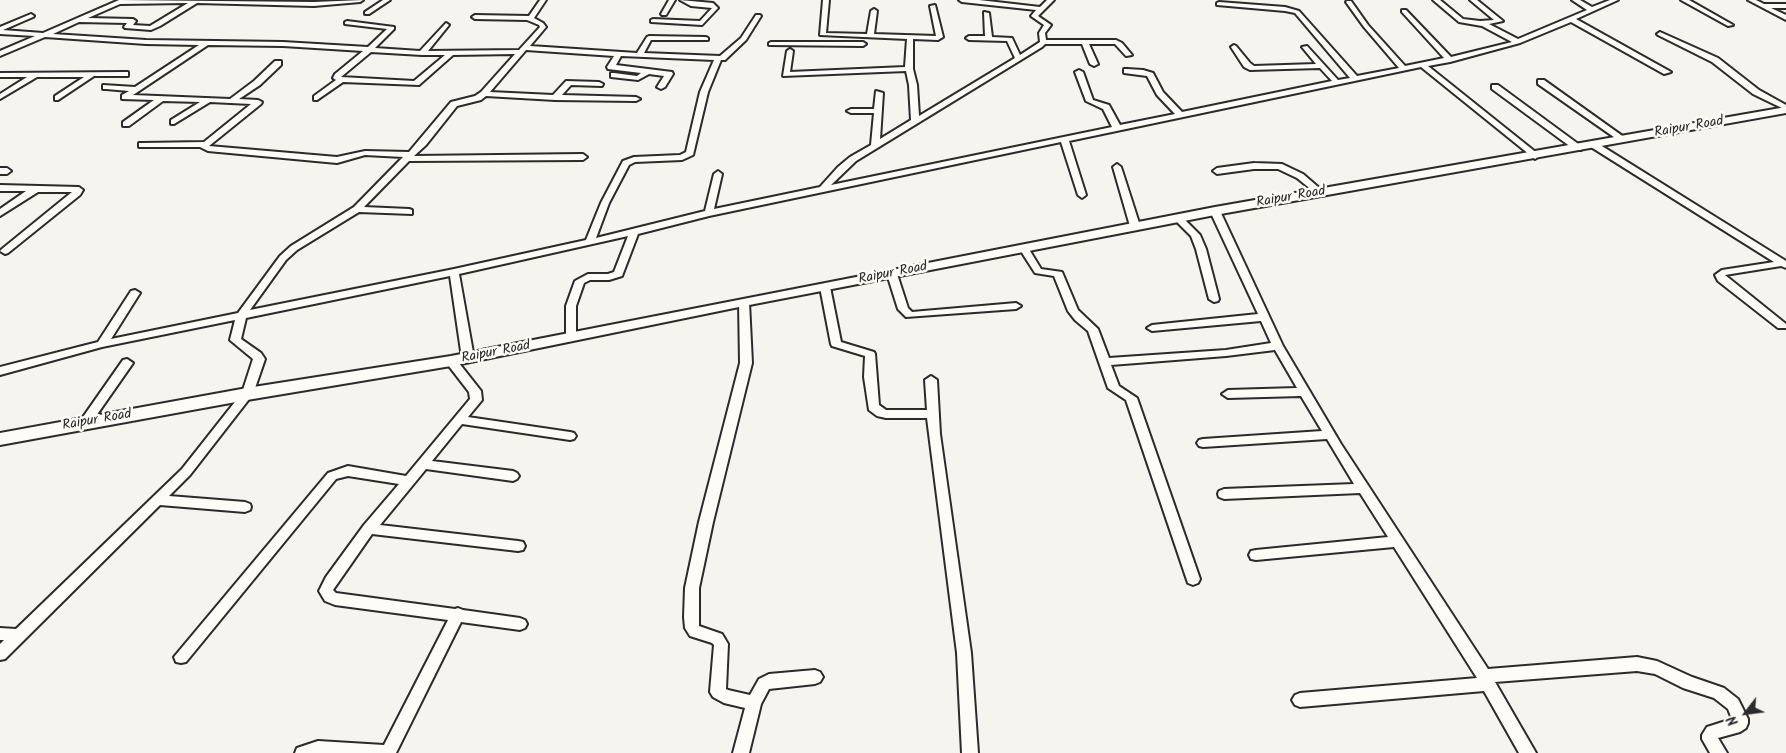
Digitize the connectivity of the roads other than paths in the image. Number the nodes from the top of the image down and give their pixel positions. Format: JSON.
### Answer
{"nodes":[{"id":1,"x":360,"y":0,"type":"edge"},
{"id":2,"x":387,"y":0,"type":"edge"},
{"id":3,"x":542,"y":0,"type":"edge"},
{"id":4,"x":672,"y":0,"type":"edge"},
{"id":5,"x":684,"y":0,"type":"edge"},
{"id":6,"x":826,"y":0,"type":"edge"},
{"id":7,"x":962,"y":0,"type":"edge"},
{"id":8,"x":1051,"y":0,"type":"edge"},
{"id":9,"x":1263,"y":0,"type":"edge"},
{"id":10,"x":1284,"y":0,"type":"edge"},
{"id":11,"x":1436,"y":0,"type":"edge"},
{"id":12,"x":1473,"y":0,"type":"edge"},
{"id":13,"x":1575,"y":0,"type":"edge"},
{"id":14,"x":1615,"y":0,"type":"edge"},
{"id":15,"x":1684,"y":0,"type":"edge"},
{"id":16,"x":1751,"y":0,"type":"edge"},
{"id":17,"x":122,"y":1,"type":"edge"},
{"id":18,"x":196,"y":1,"type":"edge"},
{"id":19,"x":260,"y":1,"type":"edge"},
{"id":20,"x":340,"y":1,"type":"edge"},
{"id":21,"x":1349,"y":2,"type":"dead end"},
{"id":22,"x":1219,"y":4,"type":"dead end"},
{"id":23,"x":933,"y":6,"type":"dead end"},
{"id":24,"x":1764,"y":6,"type":"junction"},
{"id":25,"x":1786,"y":6,"type":"edge"},
{"id":26,"x":1270,"y":8,"type":"junction"},
{"id":27,"x":1041,"y":9,"type":"junction"},
{"id":28,"x":1592,"y":10,"type":"junction"},
{"id":29,"x":874,"y":11,"type":"dead end"},
{"id":30,"x":1404,"y":11,"type":"dead end"},
{"id":31,"x":1297,"y":12,"type":"junction"},
{"id":32,"x":366,"y":13,"type":"dead end"},
{"id":33,"x":986,"y":13,"type":"dead end"},
{"id":34,"x":664,"y":14,"type":"dead end"},
{"id":35,"x":31,"y":16,"type":"dead end"},
{"id":36,"x":758,"y":16,"type":"dead end"},
{"id":37,"x":474,"y":17,"type":"dead end"},
{"id":38,"x":531,"y":18,"type":"junction"},
{"id":39,"x":1786,"y":18,"type":"edge"},
{"id":40,"x":1571,"y":19,"type":"junction"},
{"id":41,"x":77,"y":20,"type":"junction"},
{"id":42,"x":652,"y":21,"type":"dead end"},
{"id":43,"x":347,"y":23,"type":"dead end"},
{"id":44,"x":1481,"y":24,"type":"junction"},
{"id":45,"x":446,"y":25,"type":"dead end"},
{"id":46,"x":1730,"y":25,"type":"dead end"},
{"id":47,"x":0,"y":30,"type":"edge"},
{"id":48,"x":45,"y":34,"type":"junction"},
{"id":49,"x":1660,"y":34,"type":"dead end"},
{"id":50,"x":870,"y":36,"type":"junction"},
{"id":51,"x":969,"y":38,"type":"dead end"},
{"id":52,"x":989,"y":38,"type":"junction"},
{"id":53,"x":706,"y":39,"type":"dead end"},
{"id":54,"x":910,"y":41,"type":"junction"},
{"id":55,"x":1084,"y":41,"type":"junction"},
{"id":56,"x":1043,"y":42,"type":"junction"},
{"id":57,"x":1518,"y":42,"type":"junction"},
{"id":58,"x":206,"y":43,"type":"junction"},
{"id":59,"x":771,"y":44,"type":"dead end"},
{"id":60,"x":1305,"y":46,"type":"dead end"},
{"id":61,"x":1234,"y":47,"type":"dead end"},
{"id":62,"x":370,"y":50,"type":"junction"},
{"id":63,"x":521,"y":50,"type":"junction"},
{"id":64,"x":790,"y":51,"type":"dead end"},
{"id":65,"x":422,"y":53,"type":"junction"},
{"id":66,"x":451,"y":53,"type":"junction"},
{"id":67,"x":0,"y":54,"type":"edge"},
{"id":68,"x":619,"y":54,"type":"junction"},
{"id":69,"x":1128,"y":55,"type":"dead end"},
{"id":70,"x":639,"y":56,"type":"junction"},
{"id":71,"x":718,"y":58,"type":"junction"},
{"id":72,"x":1018,"y":58,"type":"junction"},
{"id":73,"x":1450,"y":60,"type":"junction"},
{"id":74,"x":278,"y":63,"type":"dead end"},
{"id":75,"x":1094,"y":64,"type":"dead end"},
{"id":76,"x":1422,"y":65,"type":"junction"},
{"id":77,"x":1322,"y":66,"type":"junction"},
{"id":78,"x":908,"y":69,"type":"junction"},
{"id":79,"x":1404,"y":69,"type":"junction"},
{"id":80,"x":648,"y":71,"type":"junction"},
{"id":81,"x":1126,"y":71,"type":"dead end"},
{"id":82,"x":1079,"y":72,"type":"dead end"},
{"id":83,"x":1667,"y":72,"type":"dead end"},
{"id":84,"x":38,"y":73,"type":"junction"},
{"id":85,"x":93,"y":74,"type":"junction"},
{"id":86,"x":125,"y":74,"type":"dead end"},
{"id":87,"x":0,"y":75,"type":"edge"},
{"id":88,"x":614,"y":75,"type":"dead end"},
{"id":89,"x":1355,"y":79,"type":"junction"},
{"id":90,"x":341,"y":80,"type":"junction"},
{"id":91,"x":1541,"y":82,"type":"dead end"},
{"id":92,"x":1336,"y":83,"type":"junction"},
{"id":93,"x":599,"y":84,"type":"dead end"},
{"id":94,"x":106,"y":87,"type":"dead end"},
{"id":95,"x":661,"y":87,"type":"dead end"},
{"id":96,"x":1495,"y":87,"type":"dead end"},
{"id":97,"x":135,"y":89,"type":"junction"},
{"id":98,"x":879,"y":93,"type":"dead end"},
{"id":99,"x":484,"y":94,"type":"junction"},
{"id":100,"x":0,"y":97,"type":"edge"},
{"id":101,"x":58,"y":98,"type":"dead end"},
{"id":102,"x":162,"y":98,"type":"junction"},
{"id":103,"x":318,"y":98,"type":"dead end"},
{"id":104,"x":555,"y":98,"type":"junction"},
{"id":105,"x":636,"y":99,"type":"dead end"},
{"id":106,"x":209,"y":100,"type":"junction"},
{"id":107,"x":233,"y":100,"type":"junction"},
{"id":108,"x":1786,"y":109,"type":"edge"},
{"id":109,"x":851,"y":111,"type":"dead end"},
{"id":110,"x":877,"y":111,"type":"junction"},
{"id":111,"x":1180,"y":115,"type":"junction"},
{"id":112,"x":915,"y":120,"type":"junction"},
{"id":113,"x":174,"y":122,"type":"dead end"},
{"id":114,"x":126,"y":124,"type":"dead end"},
{"id":115,"x":1117,"y":128,"type":"junction"},
{"id":116,"x":1064,"y":139,"type":"junction"},
{"id":117,"x":1624,"y":140,"type":"junction"},
{"id":118,"x":206,"y":144,"type":"junction"},
{"id":119,"x":142,"y":145,"type":"dead end"},
{"id":120,"x":1594,"y":145,"type":"junction"},
{"id":121,"x":875,"y":146,"type":"junction"},
{"id":122,"x":1578,"y":148,"type":"junction"},
{"id":123,"x":1535,"y":156,"type":"junction"},
{"id":124,"x":408,"y":157,"type":"junction"},
{"id":125,"x":583,"y":157,"type":"dead end"},
{"id":126,"x":1117,"y":167,"type":"dead end"},
{"id":127,"x":1217,"y":171,"type":"dead end"},
{"id":128,"x":718,"y":174,"type":"dead end"},
{"id":129,"x":0,"y":188,"type":"edge"},
{"id":130,"x":37,"y":188,"type":"junction"},
{"id":131,"x":823,"y":189,"type":"junction"},
{"id":132,"x":1320,"y":192,"type":"junction"},
{"id":133,"x":1082,"y":195,"type":"dead end"},
{"id":134,"x":357,"y":209,"type":"junction"},
{"id":135,"x":1215,"y":211,"type":"junction"},
{"id":136,"x":409,"y":212,"type":"dead end"},
{"id":137,"x":0,"y":213,"type":"edge"},
{"id":138,"x":709,"y":213,"type":"junction"},
{"id":139,"x":1178,"y":218,"type":"junction"},
{"id":140,"x":1135,"y":226,"type":"junction"},
{"id":141,"x":634,"y":232,"type":"junction"},
{"id":142,"x":590,"y":242,"type":"junction"},
{"id":143,"x":1024,"y":248,"type":"junction"},
{"id":144,"x":5,"y":252,"type":"dead end"},
{"id":145,"x":1783,"y":261,"type":"edge"},
{"id":146,"x":454,"y":272,"type":"junction"},
{"id":147,"x":892,"y":274,"type":"junction"},
{"id":148,"x":825,"y":287,"type":"junction"},
{"id":149,"x":135,"y":293,"type":"dead end"},
{"id":150,"x":1214,"y":299,"type":"dead end"},
{"id":151,"x":744,"y":302,"type":"junction"},
{"id":152,"x":1016,"y":306,"type":"dead end"},
{"id":153,"x":241,"y":316,"type":"junction"},
{"id":154,"x":1265,"y":317,"type":"junction"},
{"id":155,"x":1782,"y":326,"type":"dead end"},
{"id":156,"x":1152,"y":328,"type":"dead end"},
{"id":157,"x":571,"y":337,"type":"junction"},
{"id":158,"x":102,"y":344,"type":"junction"},
{"id":159,"x":1278,"y":346,"type":"junction"},
{"id":160,"x":468,"y":358,"type":"junction"},
{"id":161,"x":452,"y":362,"type":"junction"},
{"id":162,"x":1105,"y":362,"type":"junction"},
{"id":163,"x":127,"y":363,"type":"dead end"},
{"id":164,"x":0,"y":371,"type":"edge"},
{"id":165,"x":931,"y":380,"type":"dead end"},
{"id":166,"x":1305,"y":392,"type":"junction"},
{"id":167,"x":247,"y":394,"type":"junction"},
{"id":168,"x":1228,"y":394,"type":"dead end"},
{"id":169,"x":933,"y":414,"type":"junction"},
{"id":170,"x":461,"y":420,"type":"junction"},
{"id":171,"x":85,"y":423,"type":"junction"},
{"id":172,"x":1330,"y":435,"type":"junction"},
{"id":173,"x":570,"y":436,"type":"dead end"},
{"id":174,"x":0,"y":439,"type":"edge"},
{"id":175,"x":1203,"y":443,"type":"dead end"},
{"id":176,"x":422,"y":464,"type":"junction"},
{"id":177,"x":513,"y":476,"type":"dead end"},
{"id":178,"x":408,"y":481,"type":"junction"},
{"id":179,"x":1364,"y":488,"type":"junction"},
{"id":180,"x":1224,"y":494,"type":"dead end"},
{"id":181,"x":160,"y":500,"type":"junction"},
{"id":182,"x":245,"y":507,"type":"dead end"},
{"id":183,"x":370,"y":529,"type":"junction"},
{"id":184,"x":1398,"y":541,"type":"junction"},
{"id":185,"x":518,"y":546,"type":"dead end"},
{"id":186,"x":1256,"y":555,"type":"dead end"},
{"id":187,"x":1192,"y":579,"type":"dead end"},
{"id":188,"x":458,"y":614,"type":"junction"},
{"id":189,"x":520,"y":624,"type":"dead end"},
{"id":190,"x":0,"y":634,"type":"edge"},
{"id":191,"x":18,"y":635,"type":"junction"},
{"id":192,"x":0,"y":654,"type":"edge"},
{"id":193,"x":182,"y":657,"type":"dead end"},
{"id":194,"x":815,"y":676,"type":"dead end"},
{"id":195,"x":1486,"y":680,"type":"junction"},
{"id":196,"x":1300,"y":700,"type":"dead end"},
{"id":197,"x":754,"y":702,"type":"junction"},
{"id":198,"x":303,"y":753,"type":"edge"},
{"id":199,"x":388,"y":753,"type":"edge"},
{"id":200,"x":742,"y":753,"type":"edge"},
{"id":201,"x":970,"y":753,"type":"edge"},
{"id":202,"x":1528,"y":753,"type":"edge"},
{"id":203,"x":1719,"y":753,"type":"edge"}],
"edges":[{"from":1,"to":20,"type":"street"},
{"from":2,"to":32,"type":"street"},
{"from":3,"to":38,"type":"street"},
{"from":4,"to":34,"type":"street"},
{"from":5,"to":42,"type":"street"},
{"from":6,"to":50,"type":"street"},
{"from":7,"to":27,"type":"street"},
{"from":8,"to":27,"type":"street"},
{"from":9,"to":26,"type":"street"},
{"from":10,"to":31,"type":"street"},
{"from":11,"to":44,"type":"street"},
{"from":12,"to":44,"type":"street"},
{"from":13,"to":28,"type":"street"},
{"from":14,"to":28,"type":"street"},
{"from":15,"to":46,"type":"street"},
{"from":16,"to":24,"type":"street"},
{"from":17,"to":18,"type":"street"},
{"from":17,"to":41,"type":"street"},
{"from":18,"to":19,"type":"street"},
{"from":18,"to":41,"type":"street"},
{"from":19,"to":20,"type":"street"},
{"from":21,"to":79,"type":"street"},
{"from":22,"to":26,"type":"street"},
{"from":23,"to":54,"type":"street"},
{"from":24,"to":25,"type":"street"},
{"from":24,"to":39,"type":"street"},
{"from":26,"to":31,"type":"street"},
{"from":27,"to":56,"type":"street"},
{"from":28,"to":40,"type":"street"},
{"from":29,"to":50,"type":"street"},
{"from":30,"to":73,"type":"street"},
{"from":31,"to":89,"type":"street"},
{"from":33,"to":52,"type":"street"},
{"from":35,"to":47,"type":"street"},
{"from":36,"to":71,"type":"street"},
{"from":37,"to":38,"type":"street"},
{"from":38,"to":63,"type":"street"},
{"from":40,"to":57,"type":"street"},
{"from":40,"to":83,"type":"street"},
{"from":41,"to":48,"type":"street"},
{"from":43,"to":62,"type":"street"},
{"from":44,"to":57,"type":"street"},
{"from":45,"to":65,"type":"street"},
{"from":47,"to":48,"type":"street"},
{"from":48,"to":58,"type":"street"},
{"from":48,"to":67,"type":"street"},
{"from":49,"to":108,"type":"street"},
{"from":50,"to":54,"type":"street"},
{"from":51,"to":52,"type":"street"},
{"from":52,"to":72,"type":"street"},
{"from":53,"to":70,"type":"street"},
{"from":54,"to":59,"type":"street"},
{"from":54,"to":78,"type":"street"},
{"from":55,"to":56,"type":"street"},
{"from":55,"to":69,"type":"street"},
{"from":55,"to":75,"type":"street"},
{"from":56,"to":72,"type":"street"},
{"from":57,"to":73,"type":"street"},
{"from":58,"to":62,"type":"street"},
{"from":58,"to":97,"type":"street"},
{"from":60,"to":77,"type":"street"},
{"from":61,"to":77,"type":"street"},
{"from":62,"to":65,"type":"street"},
{"from":62,"to":90,"type":"street"},
{"from":63,"to":66,"type":"street"},
{"from":63,"to":68,"type":"street"},
{"from":63,"to":99,"type":"street"},
{"from":64,"to":78,"type":"street"},
{"from":65,"to":66,"type":"street"},
{"from":66,"to":90,"type":"street"},
{"from":68,"to":70,"type":"street"},
{"from":68,"to":80,"type":"street"},
{"from":70,"to":71,"type":"street"},
{"from":71,"to":142,"type":"street"},
{"from":72,"to":112,"type":"street"},
{"from":73,"to":76,"type":"street"},
{"from":74,"to":107,"type":"street"},
{"from":76,"to":79,"type":"street"},
{"from":76,"to":123,"type":"street"},
{"from":77,"to":92,"type":"street"},
{"from":78,"to":112,"type":"street"},
{"from":79,"to":89,"type":"street"},
{"from":80,"to":88,"type":"street"},
{"from":80,"to":95,"type":"street"},
{"from":81,"to":111,"type":"street"},
{"from":82,"to":115,"type":"street"},
{"from":84,"to":85,"type":"street"},
{"from":84,"to":87,"type":"street"},
{"from":84,"to":100,"type":"street"},
{"from":85,"to":86,"type":"street"},
{"from":85,"to":101,"type":"street"},
{"from":89,"to":92,"type":"street"},
{"from":90,"to":103,"type":"street"},
{"from":91,"to":117,"type":"street"},
{"from":92,"to":111,"type":"street"},
{"from":93,"to":104,"type":"street"},
{"from":94,"to":97,"type":"street"},
{"from":96,"to":122,"type":"street"},
{"from":97,"to":102,"type":"street"},
{"from":98,"to":110,"type":"street"},
{"from":99,"to":104,"type":"street"},
{"from":99,"to":124,"type":"street"},
{"from":102,"to":106,"type":"street"},
{"from":102,"to":114,"type":"street"},
{"from":104,"to":105,"type":"street"},
{"from":106,"to":107,"type":"street"},
{"from":106,"to":113,"type":"street"},
{"from":107,"to":118,"type":"street"},
{"from":108,"to":117,"type":"main road","name":"Raipur Road"},
{"from":109,"to":110,"type":"street"},
{"from":110,"to":121,"type":"street"},
{"from":111,"to":115,"type":"street"},
{"from":112,"to":121,"type":"street"},
{"from":115,"to":116,"type":"street"},
{"from":116,"to":131,"type":"street"},
{"from":116,"to":133,"type":"street"},
{"from":117,"to":120,"type":"main road","name":"Raipur Road"},
{"from":118,"to":119,"type":"street"},
{"from":118,"to":124,"type":"street"},
{"from":120,"to":122,"type":"main road","name":"Raipur Road"},
{"from":120,"to":145,"type":"street"},
{"from":121,"to":131,"type":"street"},
{"from":122,"to":123,"type":"main road","name":"Raipur Road"},
{"from":123,"to":132,"type":"main road","name":"Raipur Road"},
{"from":124,"to":125,"type":"street"},
{"from":124,"to":134,"type":"street"},
{"from":126,"to":140,"type":"street"},
{"from":127,"to":132,"type":"street"},
{"from":128,"to":138,"type":"street"},
{"from":129,"to":130,"type":"street"},
{"from":130,"to":137,"type":"street"},
{"from":130,"to":144,"type":"street"},
{"from":131,"to":138,"type":"street"},
{"from":132,"to":135,"type":"main road","name":"Raipur Road"},
{"from":134,"to":136,"type":"street"},
{"from":134,"to":153,"type":"street"},
{"from":135,"to":139,"type":"main road","name":"Raipur Road"},
{"from":135,"to":154,"type":"street"},
{"from":138,"to":141,"type":"street"},
{"from":139,"to":140,"type":"main road","name":"Raipur Road"},
{"from":139,"to":150,"type":"street"},
{"from":140,"to":143,"type":"main road","name":"Raipur Road"},
{"from":141,"to":142,"type":"street"},
{"from":141,"to":157,"type":"street"},
{"from":142,"to":146,"type":"street"},
{"from":143,"to":147,"type":"main road","name":"Raipur Road"},
{"from":143,"to":162,"type":"street"},
{"from":145,"to":155,"type":"street"},
{"from":146,"to":153,"type":"street"},
{"from":146,"to":160,"type":"street"},
{"from":147,"to":148,"type":"main road","name":"Raipur Road"},
{"from":147,"to":152,"type":"street"},
{"from":148,"to":151,"type":"main road","name":"Raipur Road"},
{"from":148,"to":169,"type":"street"},
{"from":149,"to":158,"type":"street"},
{"from":151,"to":157,"type":"main road","name":"Raipur Road"},
{"from":151,"to":197,"type":"street"},
{"from":153,"to":158,"type":"street"},
{"from":153,"to":167,"type":"street"},
{"from":154,"to":156,"type":"street"},
{"from":154,"to":159,"type":"street"},
{"from":157,"to":160,"type":"main road","name":"Raipur Road"},
{"from":158,"to":164,"type":"street"},
{"from":159,"to":162,"type":"street"},
{"from":159,"to":166,"type":"street"},
{"from":160,"to":161,"type":"main road","name":"Raipur Road"},
{"from":161,"to":167,"type":"main road","name":"Raipur Road"},
{"from":161,"to":170,"type":"street"},
{"from":162,"to":187,"type":"street"},
{"from":163,"to":171,"type":"street"},
{"from":165,"to":169,"type":"street"},
{"from":166,"to":168,"type":"street"},
{"from":166,"to":172,"type":"street"},
{"from":167,"to":171,"type":"main road","name":"Raipur Road"},
{"from":167,"to":181,"type":"street"},
{"from":169,"to":201,"type":"street"},
{"from":170,"to":173,"type":"street"},
{"from":170,"to":176,"type":"street"},
{"from":171,"to":174,"type":"main road","name":"Raipur Road"},
{"from":172,"to":175,"type":"street"},
{"from":172,"to":179,"type":"street"},
{"from":176,"to":177,"type":"street"},
{"from":176,"to":178,"type":"street"},
{"from":178,"to":183,"type":"street"},
{"from":178,"to":193,"type":"street"},
{"from":179,"to":180,"type":"street"},
{"from":179,"to":184,"type":"street"},
{"from":181,"to":182,"type":"street"},
{"from":181,"to":191,"type":"street"},
{"from":183,"to":185,"type":"street"},
{"from":183,"to":188,"type":"street"},
{"from":184,"to":186,"type":"street"},
{"from":184,"to":195,"type":"street"},
{"from":188,"to":189,"type":"street"},
{"from":188,"to":199,"type":"street"},
{"from":190,"to":191,"type":"street"},
{"from":191,"to":192,"type":"street"},
{"from":194,"to":197,"type":"street"},
{"from":195,"to":196,"type":"street"},
{"from":195,"to":202,"type":"street"},
{"from":195,"to":203,"type":"street"},
{"from":197,"to":200,"type":"street"},
{"from":198,"to":199,"type":"street"}]}
